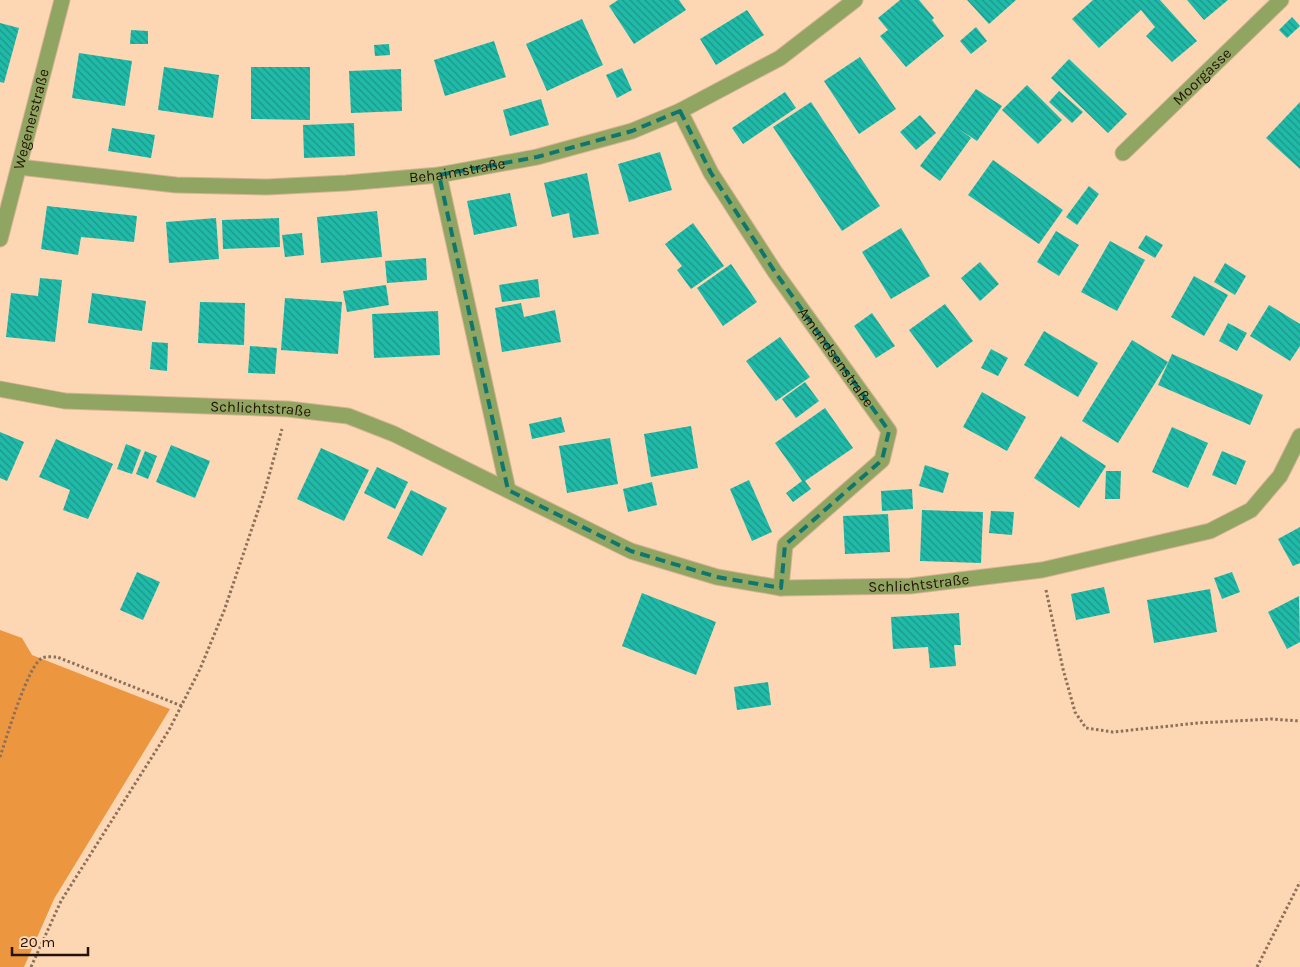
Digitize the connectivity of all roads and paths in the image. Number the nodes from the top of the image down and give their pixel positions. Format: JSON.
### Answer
{"nodes":[{"id":1,"x":62,"y":0,"type":"edge"},
{"id":2,"x":855,"y":0,"type":"edge"},
{"id":3,"x":1281,"y":0,"type":"edge"},
{"id":4,"x":680,"y":111,"type":"junction"},
{"id":5,"x":1123,"y":152,"type":"dead end"},
{"id":6,"x":19,"y":167,"type":"junction"},
{"id":7,"x":439,"y":175,"type":"junction"},
{"id":8,"x":0,"y":239,"type":"edge"},
{"id":9,"x":0,"y":389,"type":"edge"},
{"id":10,"x":288,"y":409,"type":"junction"},
{"id":11,"x":1300,"y":436,"type":"edge"},
{"id":12,"x":508,"y":490,"type":"junction"},
{"id":13,"x":1042,"y":570,"type":"junction"},
{"id":14,"x":781,"y":588,"type":"junction"},
{"id":15,"x":182,"y":706,"type":"junction"},
{"id":16,"x":1300,"y":721,"type":"edge"},
{"id":17,"x":0,"y":757,"type":"edge"},
{"id":18,"x":1300,"y":882,"type":"edge"},
{"id":19,"x":31,"y":967,"type":"edge"},
{"id":20,"x":1257,"y":967,"type":"edge"}],
"edges":[{"from":1,"to":6,"type":"street","name":"Wegenerstraße"},
{"from":2,"to":4,"type":"street","name":"Behaimstraße"},
{"from":3,"to":5,"type":"street","name":"Moorgasse"},
{"from":4,"to":7,"type":"street","name":"Behaimstraße"},
{"from":4,"to":14,"type":"street","name":"Amundsenstraße"},
{"from":6,"to":7,"type":"street","name":"Behaimstraße"},
{"from":6,"to":8,"type":"street","name":"Wegenerstraße"},
{"from":7,"to":12,"type":"street"},
{"from":9,"to":10,"type":"street","name":"Schlichtstraße"},
{"from":10,"to":12,"type":"street","name":"Schlichtstraße"},
{"from":10,"to":15,"type":"path"},
{"from":11,"to":13,"type":"street","name":"Schlichtstraße"},
{"from":12,"to":14,"type":"street","name":"Schlichtstraße"},
{"from":13,"to":14,"type":"street","name":"Schlichtstraße"},
{"from":13,"to":16,"type":"path"},
{"from":15,"to":17,"type":"path"},
{"from":15,"to":19,"type":"path"},
{"from":18,"to":20,"type":"path"}]}
